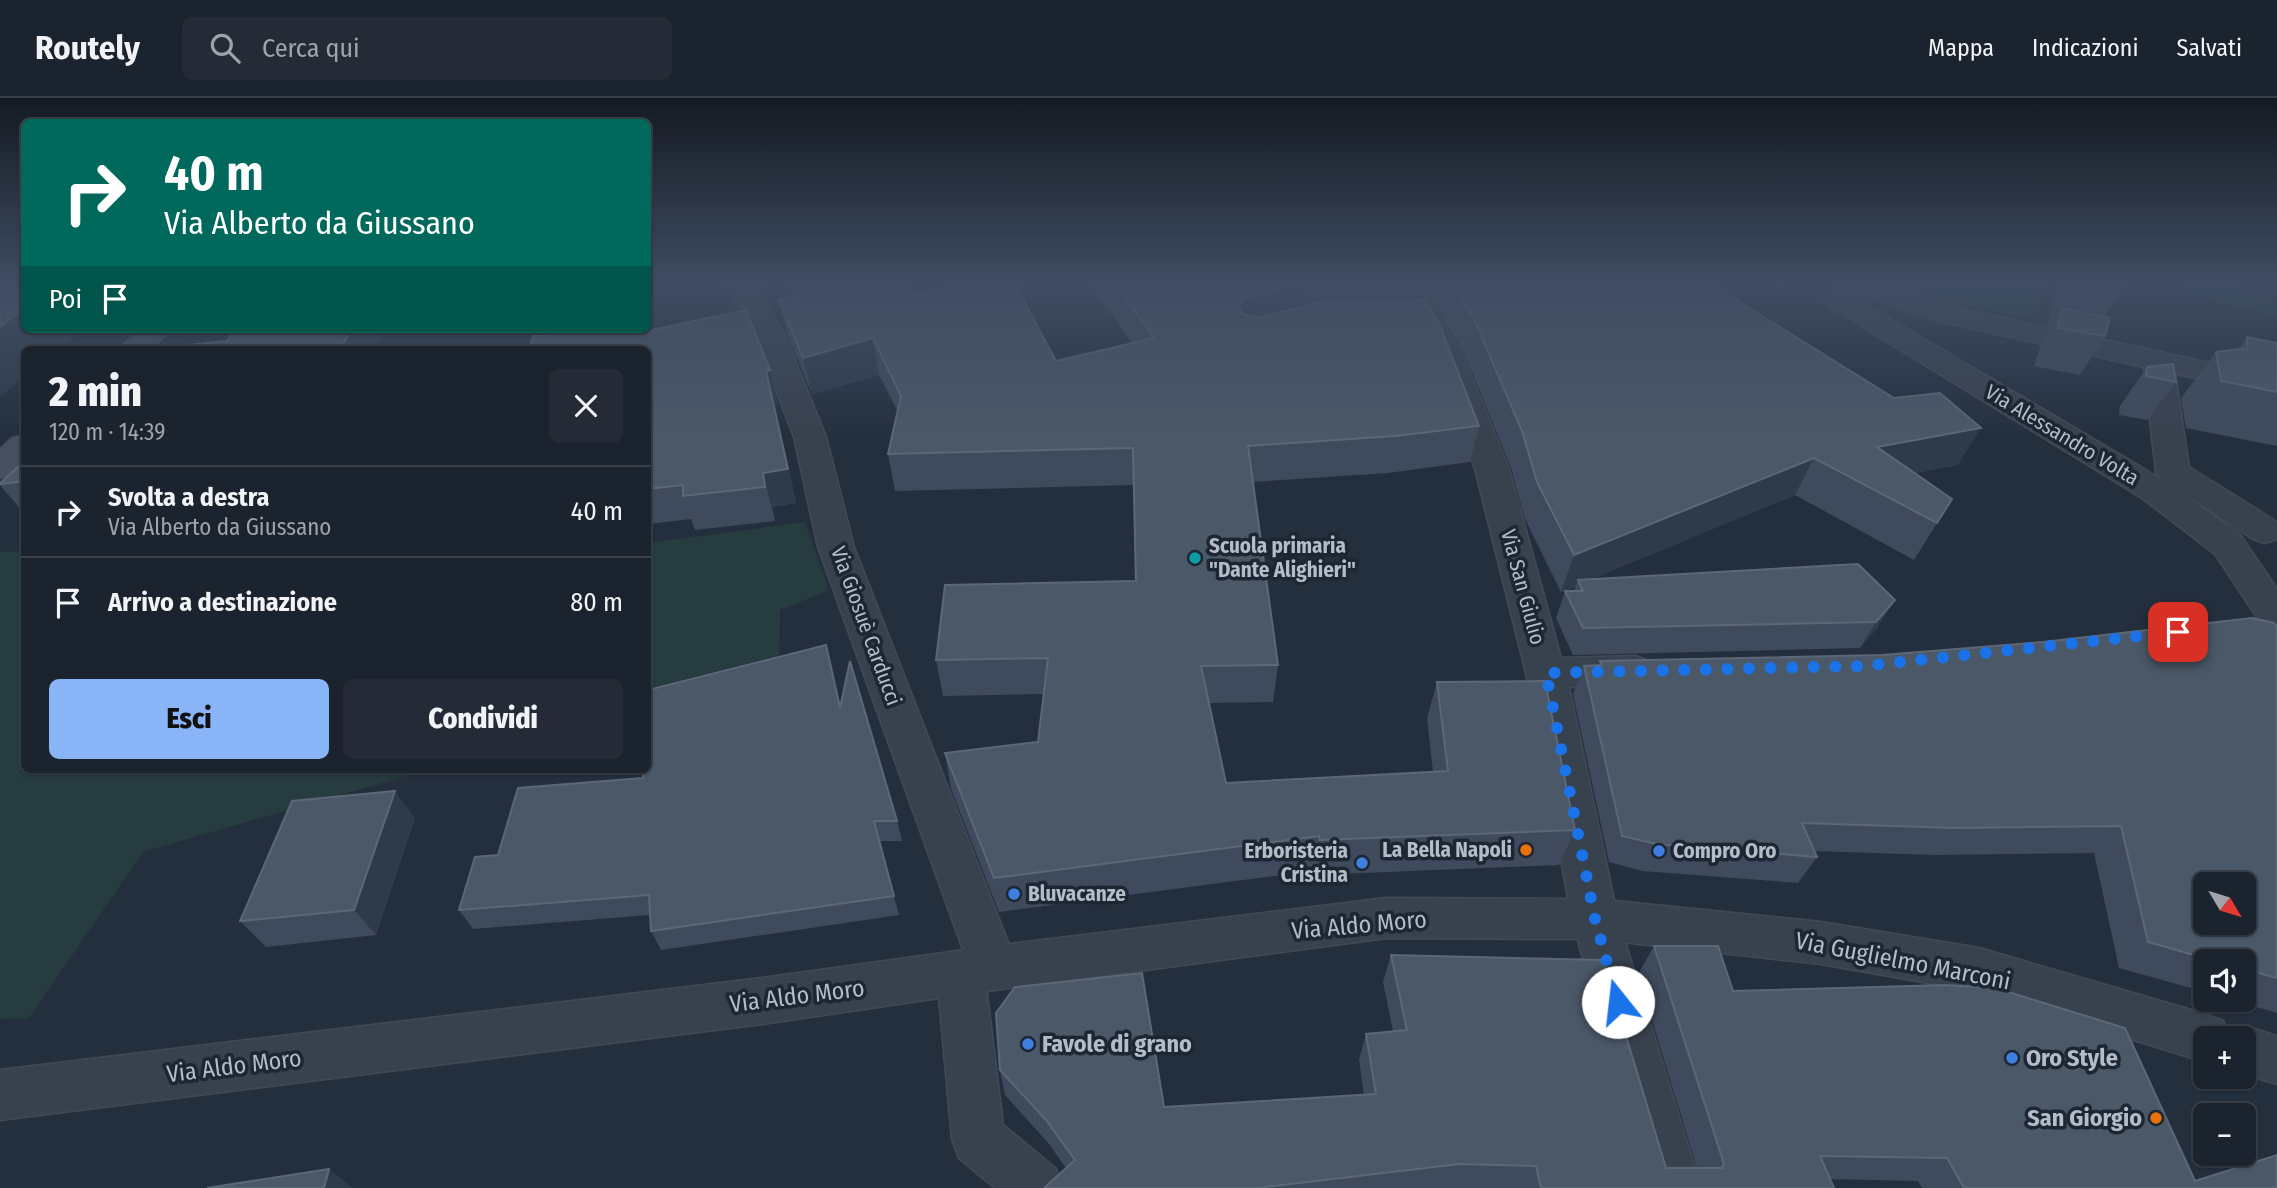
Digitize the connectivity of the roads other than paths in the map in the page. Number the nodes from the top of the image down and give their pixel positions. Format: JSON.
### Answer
{"nodes":[{"id":1,"x":770,"y":335,"type":"edge"},
{"id":2,"x":1426,"y":335,"type":"edge"},
{"id":3,"x":1894,"y":335,"type":"edge"},
{"id":4,"x":2042,"y":335,"type":"edge"},
{"id":5,"x":2158,"y":360,"type":"junction"},
{"id":6,"x":2277,"y":384,"type":"edge"},
{"id":7,"x":21,"y":448,"type":"edge"},
{"id":8,"x":0,"y":467,"type":"edge"},
{"id":9,"x":2265,"y":531,"type":"dead end"},
{"id":10,"x":2268,"y":632,"type":"edge"},
{"id":11,"x":1664,"y":671,"type":"edge"},
{"id":12,"x":1546,"y":673,"type":"junction"},
{"id":13,"x":1595,"y":919,"type":"junction"},
{"id":14,"x":977,"y":971,"type":"junction"},
{"id":15,"x":2193,"y":1034,"type":"edge"},
{"id":16,"x":2256,"y":1054,"type":"edge"},
{"id":17,"x":2277,"y":1060,"type":"edge"},
{"id":18,"x":0,"y":1096,"type":"edge"},
{"id":19,"x":1037,"y":1188,"type":"edge"},
{"id":20,"x":1674,"y":1188,"type":"edge"}],
"edges":[{"from":1,"to":14,"type":"street","name":"Via Giosuè Carducci"},
{"from":2,"to":12,"type":"street","name":"Via San Giulio"},
{"from":3,"to":10,"type":"street","name":"Via Alessandro Volta"},
{"from":4,"to":5,"type":"street"},
{"from":5,"to":6,"type":"street"},
{"from":5,"to":9,"type":"street"},
{"from":7,"to":8,"type":"main road"},
{"from":11,"to":12,"type":"street"},
{"from":12,"to":13,"type":"street","name":"Via San Giulio"},
{"from":13,"to":14,"type":"street","name":"Via Aldo Moro"},
{"from":13,"to":15,"type":"street","name":"Via Guglielmo Marconi"},
{"from":13,"to":20,"type":"street","name":"Via San Giulio"},
{"from":14,"to":18,"type":"street","name":"Via Aldo Moro"},
{"from":14,"to":19,"type":"street","name":"Via Giosuè Carducci"},
{"from":16,"to":17,"type":"street"}]}
